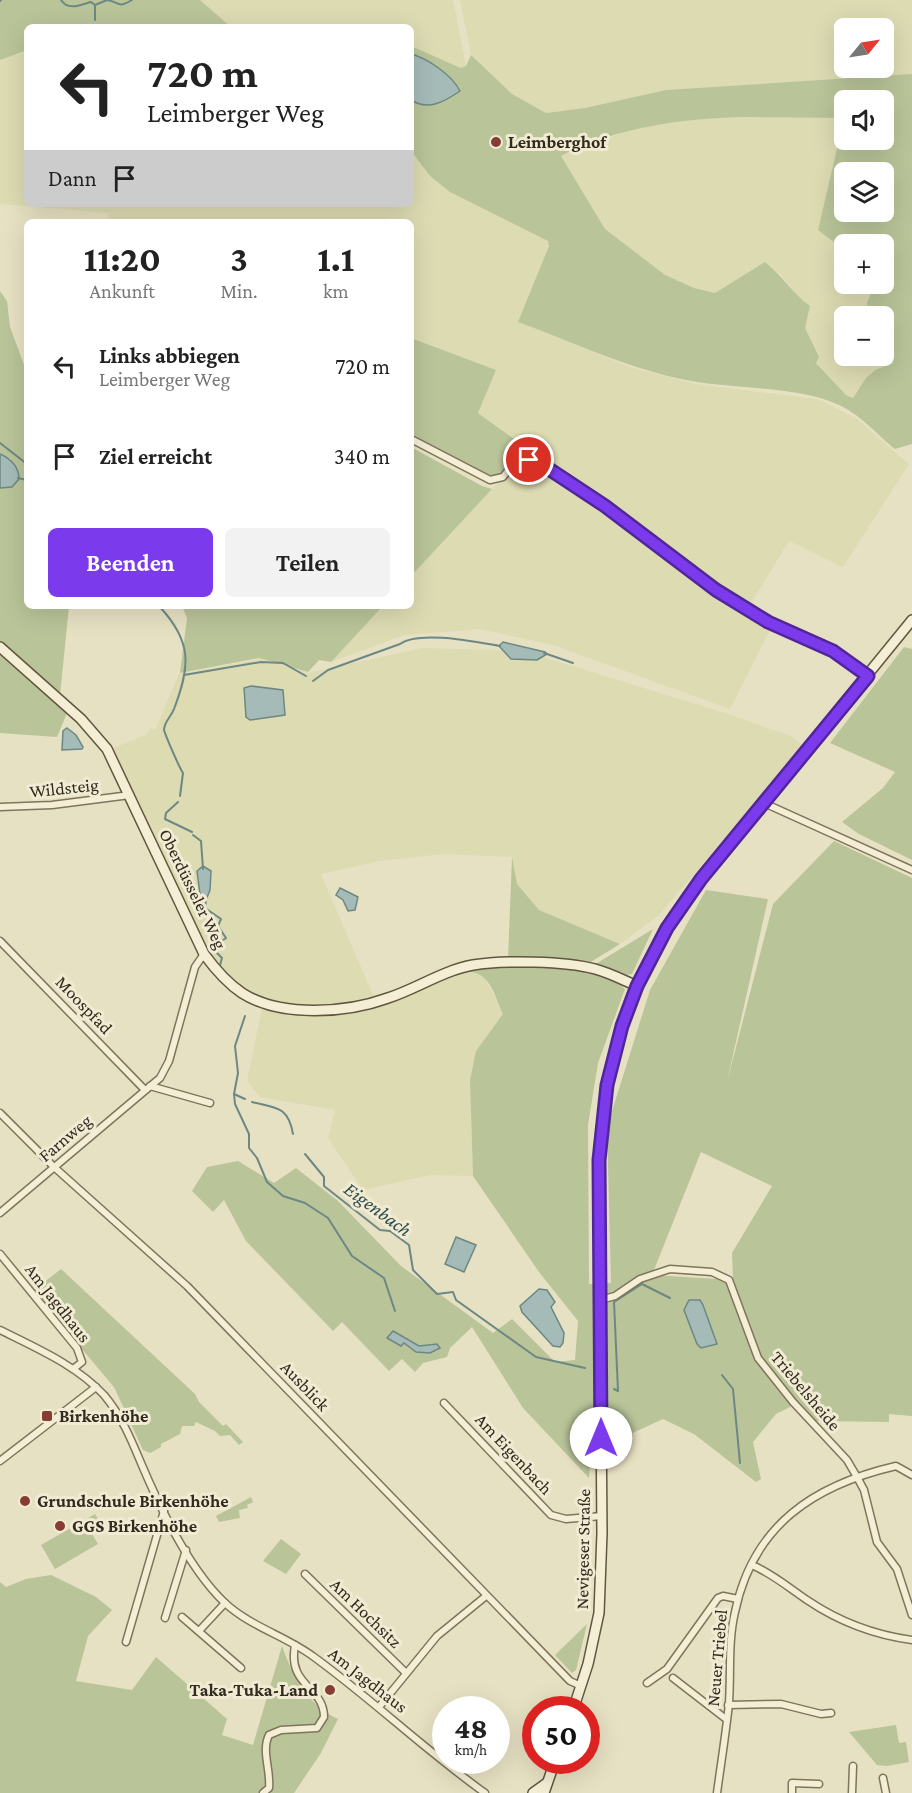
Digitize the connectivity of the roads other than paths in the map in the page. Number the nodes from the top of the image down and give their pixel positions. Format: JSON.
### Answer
{"nodes":[{"id":1,"x":414,"y":441,"type":"edge"},
{"id":2,"x":912,"y":620,"type":"edge"},
{"id":3,"x":0,"y":647,"type":"edge"},
{"id":4,"x":868,"y":676,"type":"junction"},
{"id":5,"x":130,"y":795,"type":"junction"},
{"id":6,"x":764,"y":803,"type":"junction"},
{"id":7,"x":0,"y":807,"type":"edge"},
{"id":8,"x":912,"y":870,"type":"edge"},
{"id":9,"x":0,"y":941,"type":"edge"},
{"id":10,"x":204,"y":954,"type":"junction"},
{"id":11,"x":637,"y":986,"type":"junction"},
{"id":12,"x":148,"y":1088,"type":"junction"},
{"id":13,"x":210,"y":1103,"type":"dead end"},
{"id":14,"x":0,"y":1113,"type":"edge"},
{"id":15,"x":54,"y":1167,"type":"junction"},
{"id":16,"x":0,"y":1213,"type":"edge"},
{"id":17,"x":0,"y":1254,"type":"edge"},
{"id":18,"x":600,"y":1300,"type":"junction"},
{"id":19,"x":0,"y":1330,"type":"edge"},
{"id":20,"x":76,"y":1371,"type":"junction"},
{"id":21,"x":96,"y":1387,"type":"junction"},
{"id":22,"x":444,"y":1403,"type":"dead end"},
{"id":23,"x":0,"y":1461,"type":"edge"},
{"id":24,"x":912,"y":1475,"type":"edge"},
{"id":25,"x":857,"y":1477,"type":"junction"},
{"id":26,"x":164,"y":1511,"type":"junction"},
{"id":27,"x":602,"y":1516,"type":"junction"},
{"id":28,"x":186,"y":1550,"type":"junction"},
{"id":29,"x":752,"y":1565,"type":"junction"},
{"id":30,"x":305,"y":1574,"type":"dead end"},
{"id":31,"x":486,"y":1596,"type":"junction"},
{"id":32,"x":738,"y":1599,"type":"junction"},
{"id":33,"x":225,"y":1603,"type":"junction"},
{"id":34,"x":912,"y":1615,"type":"edge"},
{"id":35,"x":182,"y":1617,"type":"dead end"},
{"id":36,"x":165,"y":1618,"type":"dead end"},
{"id":37,"x":199,"y":1631,"type":"junction"},
{"id":38,"x":912,"y":1640,"type":"edge"},
{"id":39,"x":126,"y":1642,"type":"dead end"},
{"id":40,"x":295,"y":1646,"type":"junction"},
{"id":41,"x":241,"y":1668,"type":"dead end"},
{"id":42,"x":406,"y":1673,"type":"junction"},
{"id":43,"x":673,"y":1678,"type":"dead end"},
{"id":44,"x":647,"y":1683,"type":"dead end"},
{"id":45,"x":581,"y":1686,"type":"junction"},
{"id":46,"x":578,"y":1696,"type":"edge"},
{"id":47,"x":728,"y":1705,"type":"junction"},
{"id":48,"x":379,"y":1707,"type":"junction"},
{"id":49,"x":831,"y":1713,"type":"dead end"},
{"id":50,"x":726,"y":1719,"type":"junction"},
{"id":51,"x":853,"y":1766,"type":"dead end"},
{"id":52,"x":883,"y":1778,"type":"dead end"},
{"id":53,"x":819,"y":1784,"type":"dead end"},
{"id":54,"x":269,"y":1788,"type":"junction"},
{"id":55,"x":545,"y":1788,"type":"edge"},
{"id":56,"x":263,"y":1793,"type":"edge"},
{"id":57,"x":276,"y":1793,"type":"edge"},
{"id":58,"x":485,"y":1793,"type":"edge"},
{"id":59,"x":532,"y":1793,"type":"edge"},
{"id":60,"x":717,"y":1793,"type":"edge"},
{"id":61,"x":792,"y":1793,"type":"edge"},
{"id":62,"x":852,"y":1793,"type":"edge"},
{"id":63,"x":886,"y":1793,"type":"edge"}],
"edges":[{"from":1,"to":4,"type":"street"},
{"from":2,"to":4,"type":"main road","name":"Nevigeser Straße"},
{"from":3,"to":5,"type":"main road","name":"Oberdüsseler Weg"},
{"from":4,"to":6,"type":"main road","name":"Nevigeser Straße"},
{"from":5,"to":7,"type":"street","name":"Wildsteig"},
{"from":5,"to":10,"type":"main road","name":"Oberdüsseler Weg"},
{"from":6,"to":8,"type":"street"},
{"from":6,"to":11,"type":"main road","name":"Nevigeser Straße"},
{"from":9,"to":12,"type":"street","name":"Moospfad"},
{"from":10,"to":11,"type":"main road","name":"Oberdüsseler Weg"},
{"from":10,"to":12,"type":"street","name":"Farnweg"},
{"from":11,"to":18,"type":"main road","name":"Nevigeser Straße"},
{"from":12,"to":13,"type":"street"},
{"from":12,"to":15,"type":"street","name":"Farnweg"},
{"from":14,"to":15,"type":"street","name":"Ausblick"},
{"from":15,"to":16,"type":"street","name":"Farnweg"},
{"from":15,"to":31,"type":"street","name":"Ausblick"},
{"from":17,"to":20,"type":"street","name":"Am Jagdhaus"},
{"from":18,"to":25,"type":"street","name":"Triebelsheide"},
{"from":18,"to":27,"type":"main road","name":"Nevigeser Straße"},
{"from":19,"to":20,"type":"street"},
{"from":20,"to":21,"type":"street","name":"Am Jagdhaus"},
{"from":21,"to":23,"type":"street"},
{"from":21,"to":26,"type":"street","name":"Am Jagdhaus"},
{"from":22,"to":27,"type":"street","name":"Am Eigenbach"},
{"from":24,"to":25,"type":"street"},
{"from":25,"to":29,"type":"street","name":"Neuer Triebel"},
{"from":25,"to":34,"type":"street","name":"Triebelsheide"},
{"from":26,"to":28,"type":"street","name":"Am Jagdhaus"},
{"from":26,"to":39,"type":"street"},
{"from":27,"to":45,"type":"main road","name":"Nevigeser Straße"},
{"from":28,"to":33,"type":"street","name":"Am Jagdhaus"},
{"from":28,"to":36,"type":"street"},
{"from":29,"to":32,"type":"street","name":"Neuer Triebel"},
{"from":29,"to":38,"type":"street"},
{"from":30,"to":42,"type":"street","name":"Am Hochsitz"},
{"from":31,"to":42,"type":"street","name":"Am Hochsitz"},
{"from":31,"to":45,"type":"street","name":"Ausblick"},
{"from":32,"to":44,"type":"street","name":"Neuer Triebel"},
{"from":32,"to":47,"type":"street","name":"Neuer Triebel"},
{"from":33,"to":37,"type":"street"},
{"from":33,"to":40,"type":"street","name":"Am Jagdhaus"},
{"from":35,"to":37,"type":"street"},
{"from":37,"to":41,"type":"street"},
{"from":40,"to":48,"type":"street","name":"Am Jagdhaus"},
{"from":40,"to":54,"type":"street"},
{"from":42,"to":48,"type":"street","name":"Am Hochsitz"},
{"from":43,"to":50,"type":"street","name":"Neuer Triebel"},
{"from":45,"to":46,"type":"main road","name":"Nevigeser Straße"},
{"from":47,"to":49,"type":"street"},
{"from":47,"to":50,"type":"street","name":"Neuer Triebel"},
{"from":48,"to":58,"type":"street","name":"Am Jagdhaus"},
{"from":50,"to":60,"type":"street","name":"Neuer Triebel"},
{"from":51,"to":62,"type":"street"},
{"from":52,"to":63,"type":"street"},
{"from":53,"to":61,"type":"street"},
{"from":54,"to":56,"type":"street"},
{"from":54,"to":57,"type":"street"},
{"from":55,"to":59,"type":"main road"}]}
